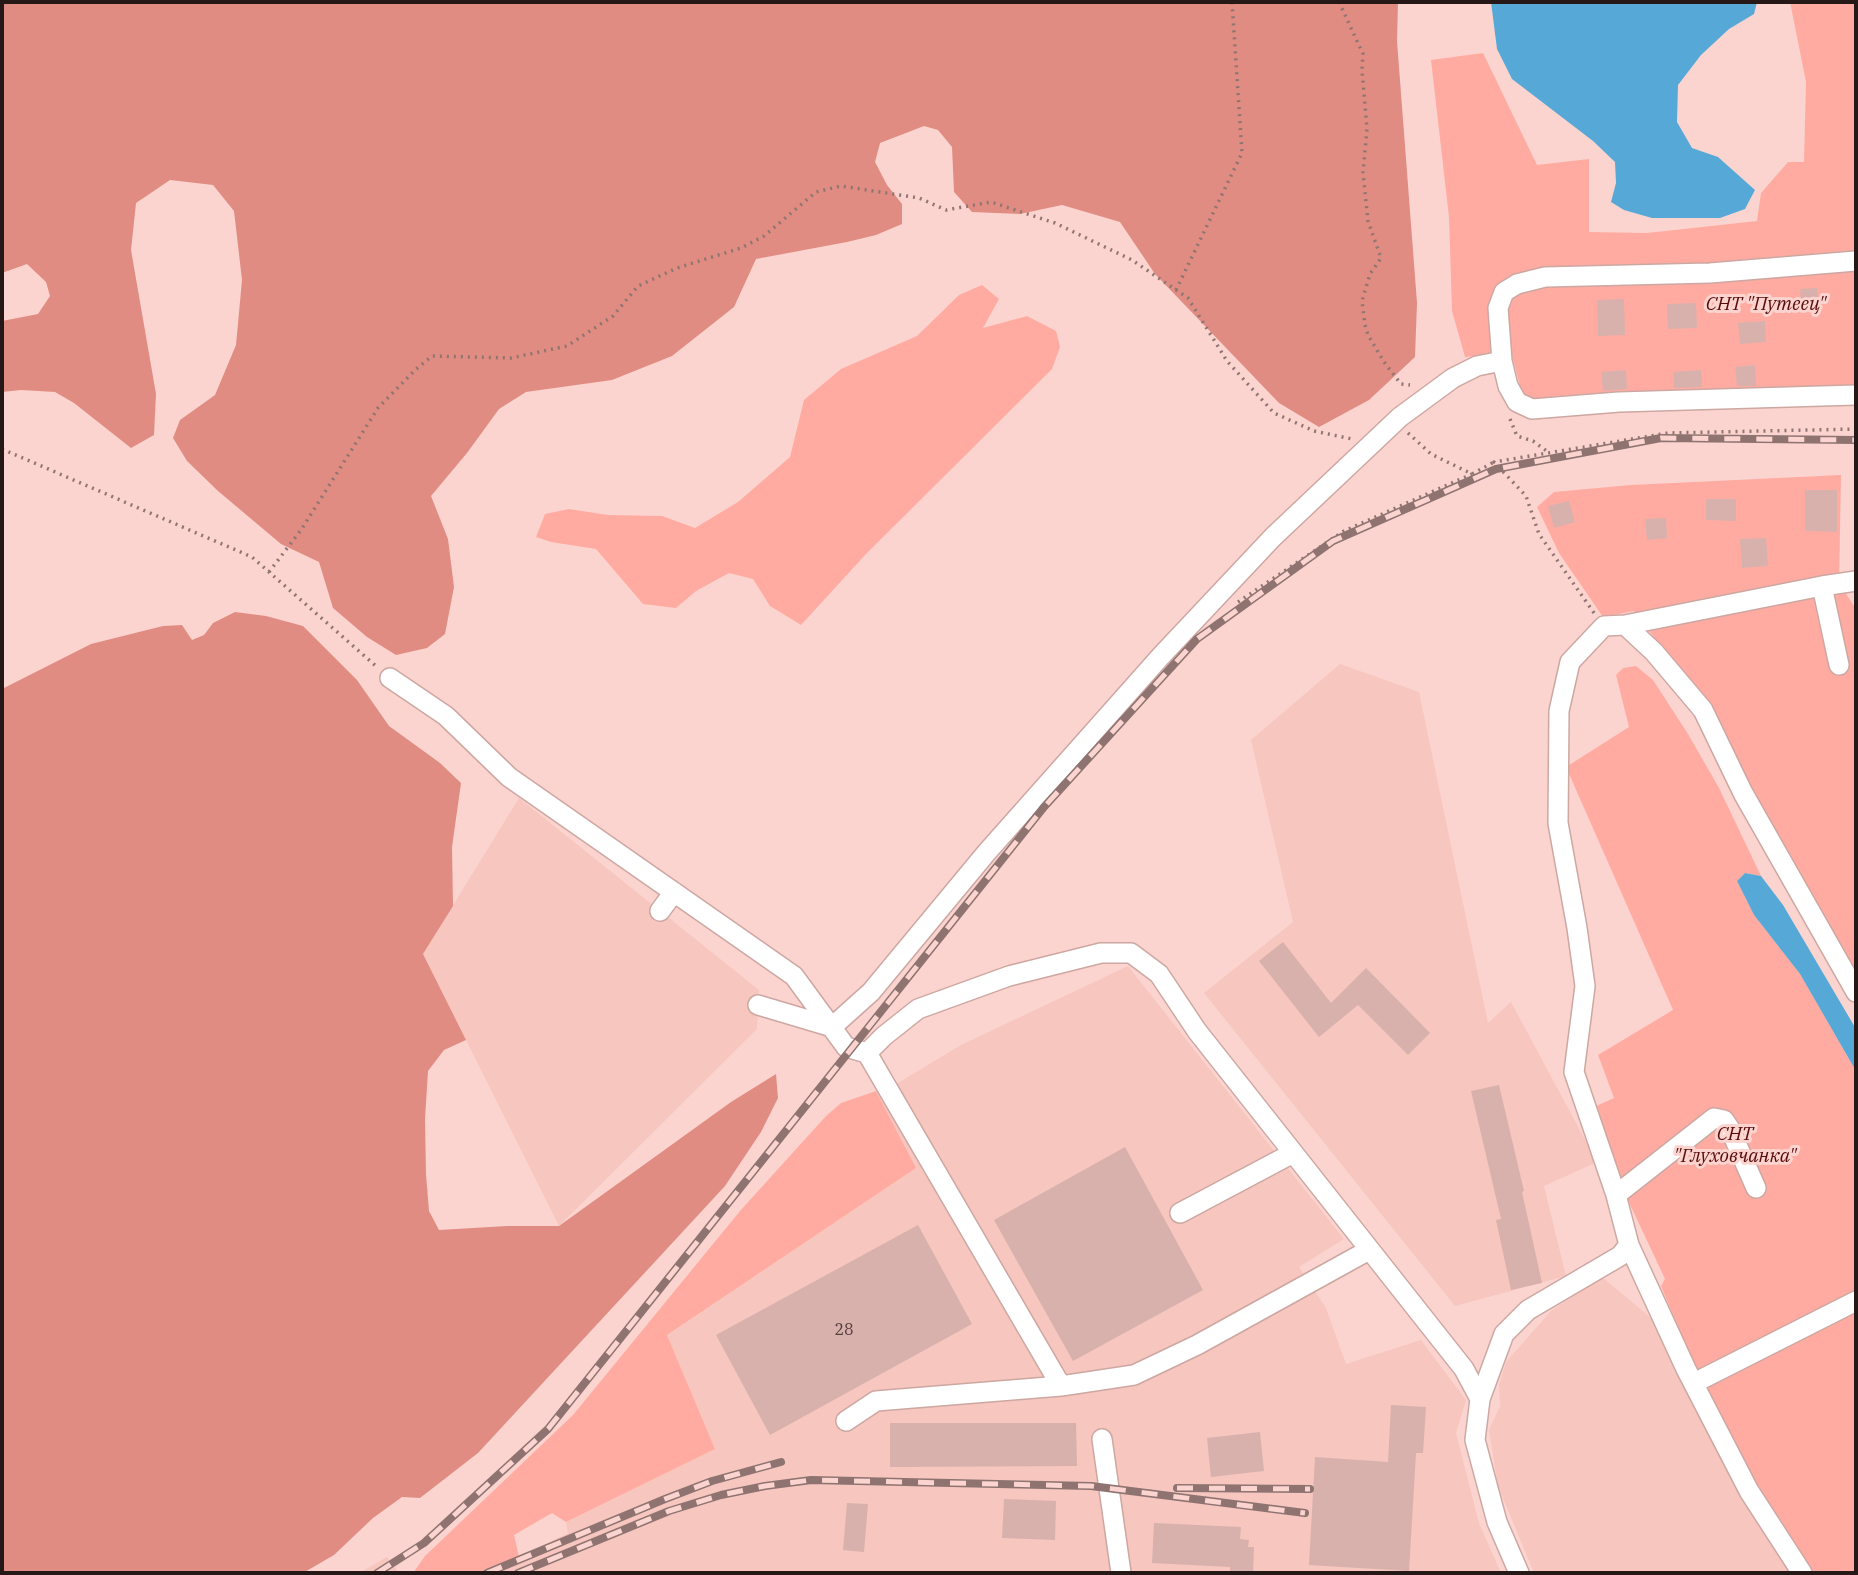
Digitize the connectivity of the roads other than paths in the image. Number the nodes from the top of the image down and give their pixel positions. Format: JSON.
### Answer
{"nodes":[{"id":1,"x":1856,"y":261,"type":"edge"},
{"id":2,"x":1502,"y":360,"type":"junction"},
{"id":3,"x":1856,"y":395,"type":"edge"},
{"id":4,"x":1856,"y":581,"type":"edge"},
{"id":5,"x":1822,"y":586,"type":"junction"},
{"id":6,"x":1625,"y":625,"type":"junction"},
{"id":7,"x":1839,"y":665,"type":"dead end"},
{"id":8,"x":390,"y":678,"type":"road end"},
{"id":9,"x":674,"y":892,"type":"junction"},
{"id":10,"x":660,"y":911,"type":"dead end"},
{"id":11,"x":1856,"y":992,"type":"edge"},
{"id":12,"x":758,"y":1005,"type":"dead end"},
{"id":13,"x":832,"y":1027,"type":"junction"},
{"id":14,"x":867,"y":1054,"type":"junction"},
{"id":15,"x":1293,"y":1153,"type":"junction"},
{"id":16,"x":1756,"y":1188,"type":"dead end"},
{"id":17,"x":1616,"y":1195,"type":"junction"},
{"id":18,"x":1180,"y":1213,"type":"dead end"},
{"id":19,"x":1629,"y":1245,"type":"junction"},
{"id":20,"x":1369,"y":1250,"type":"junction"},
{"id":21,"x":1856,"y":1301,"type":"edge"},
{"id":22,"x":1694,"y":1383,"type":"junction"},
{"id":23,"x":1061,"y":1386,"type":"junction"},
{"id":24,"x":1480,"y":1399,"type":"junction"},
{"id":25,"x":846,"y":1421,"type":"dead end"},
{"id":26,"x":1102,"y":1439,"type":"dead end"},
{"id":27,"x":1121,"y":1573,"type":"edge"},
{"id":28,"x":1519,"y":1573,"type":"edge"},
{"id":29,"x":1802,"y":1573,"type":"edge"}],
"edges":[{"from":1,"to":2,"type":"street"},
{"from":2,"to":3,"type":"street"},
{"from":2,"to":13,"type":"street"},
{"from":4,"to":5,"type":"street"},
{"from":5,"to":6,"type":"street"},
{"from":5,"to":7,"type":"street"},
{"from":6,"to":11,"type":"street"},
{"from":6,"to":17,"type":"street"},
{"from":8,"to":9,"type":"street"},
{"from":9,"to":10,"type":"street"},
{"from":9,"to":13,"type":"street"},
{"from":12,"to":13,"type":"street"},
{"from":13,"to":14,"type":"street"},
{"from":14,"to":15,"type":"street"},
{"from":14,"to":23,"type":"street"},
{"from":15,"to":18,"type":"street"},
{"from":15,"to":20,"type":"street"},
{"from":16,"to":17,"type":"street"},
{"from":17,"to":19,"type":"street"},
{"from":19,"to":22,"type":"street"},
{"from":19,"to":24,"type":"street"},
{"from":20,"to":23,"type":"street"},
{"from":20,"to":24,"type":"street"},
{"from":21,"to":22,"type":"street"},
{"from":22,"to":29,"type":"street"},
{"from":23,"to":25,"type":"street"},
{"from":24,"to":28,"type":"street"},
{"from":26,"to":27,"type":"street"}]}
